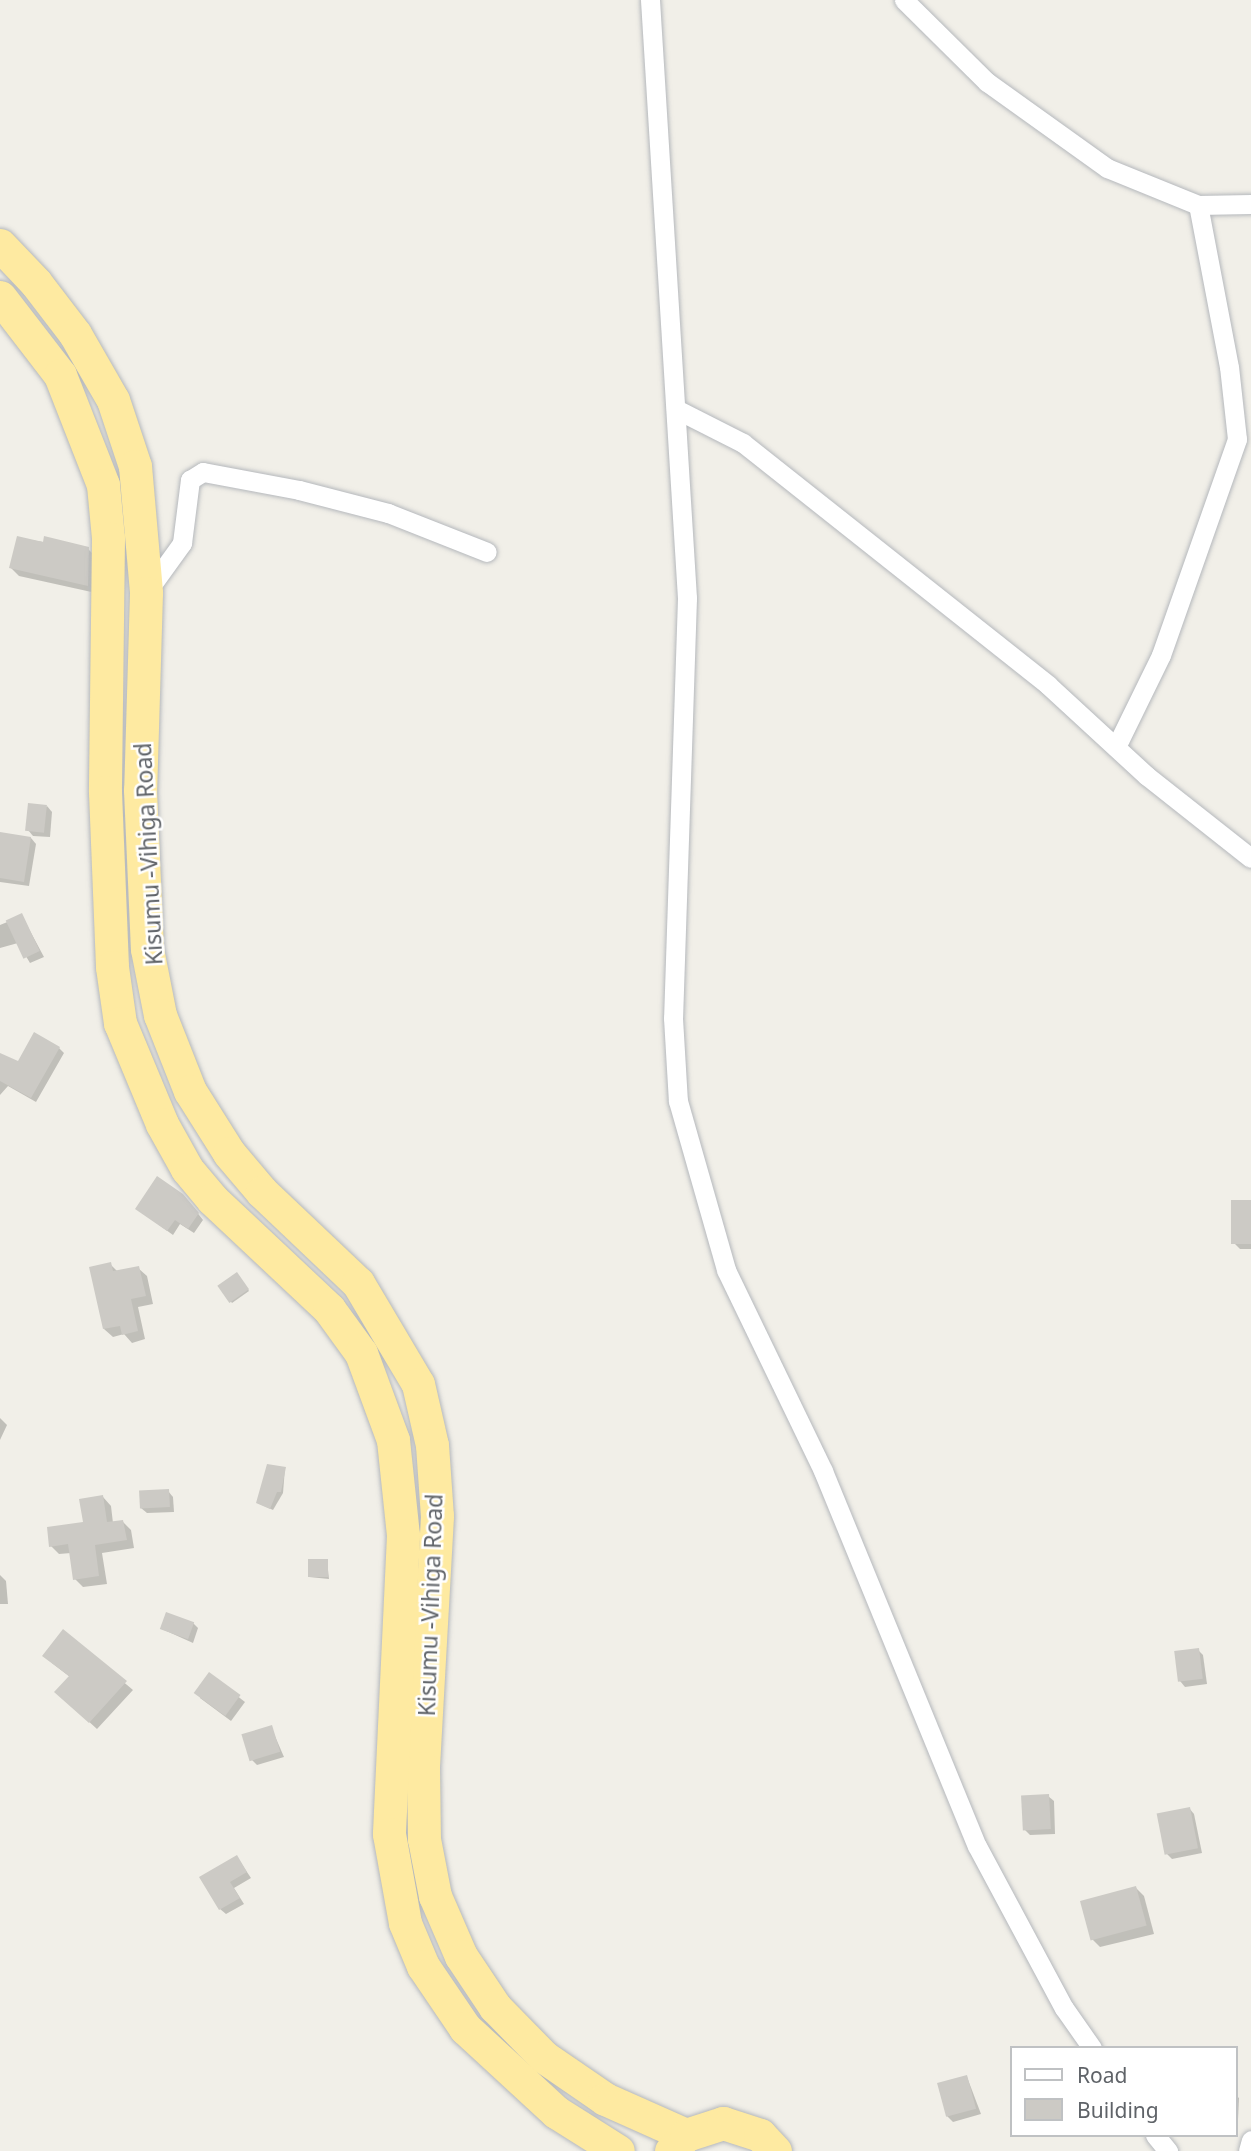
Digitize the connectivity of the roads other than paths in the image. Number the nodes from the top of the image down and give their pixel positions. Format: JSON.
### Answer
{"nodes":[{"id":1,"x":650,"y":0,"type":"edge"},
{"id":2,"x":904,"y":0,"type":"edge"},
{"id":3,"x":1251,"y":204,"type":"edge"},
{"id":4,"x":1198,"y":205,"type":"junction"},
{"id":5,"x":0,"y":245,"type":"edge"},
{"id":6,"x":0,"y":297,"type":"edge"},
{"id":7,"x":676,"y":409,"type":"junction"},
{"id":8,"x":487,"y":552,"type":"dead end"},
{"id":9,"x":146,"y":593,"type":"junction"},
{"id":10,"x":1116,"y":747,"type":"junction"},
{"id":11,"x":1251,"y":858,"type":"edge"},
{"id":12,"x":1091,"y":2046,"type":"edge"},
{"id":13,"x":1157,"y":2137,"type":"edge"},
{"id":14,"x":1251,"y":2140,"type":"edge"},
{"id":15,"x":678,"y":2143,"type":"edge"},
{"id":16,"x":618,"y":2151,"type":"edge"},
{"id":17,"x":775,"y":2151,"type":"edge"},
{"id":18,"x":1168,"y":2151,"type":"edge"},
{"id":19,"x":1248,"y":2151,"type":"edge"}],
"edges":[{"from":1,"to":7,"type":"street"},
{"from":2,"to":4,"type":"street"},
{"from":3,"to":4,"type":"street"},
{"from":4,"to":10,"type":"street"},
{"from":5,"to":9,"type":"highway","name":"Kisumu -Vihiga Road"},
{"from":6,"to":16,"type":"highway","name":"Kisumu -Vihiga Road"},
{"from":7,"to":10,"type":"street"},
{"from":7,"to":12,"type":"street"},
{"from":8,"to":9,"type":"street"},
{"from":9,"to":15,"type":"highway","name":"Kisumu -Vihiga Road"},
{"from":10,"to":11,"type":"street"},
{"from":13,"to":18,"type":"street"},
{"from":14,"to":19,"type":"street"},
{"from":15,"to":17,"type":"highway"}]}
